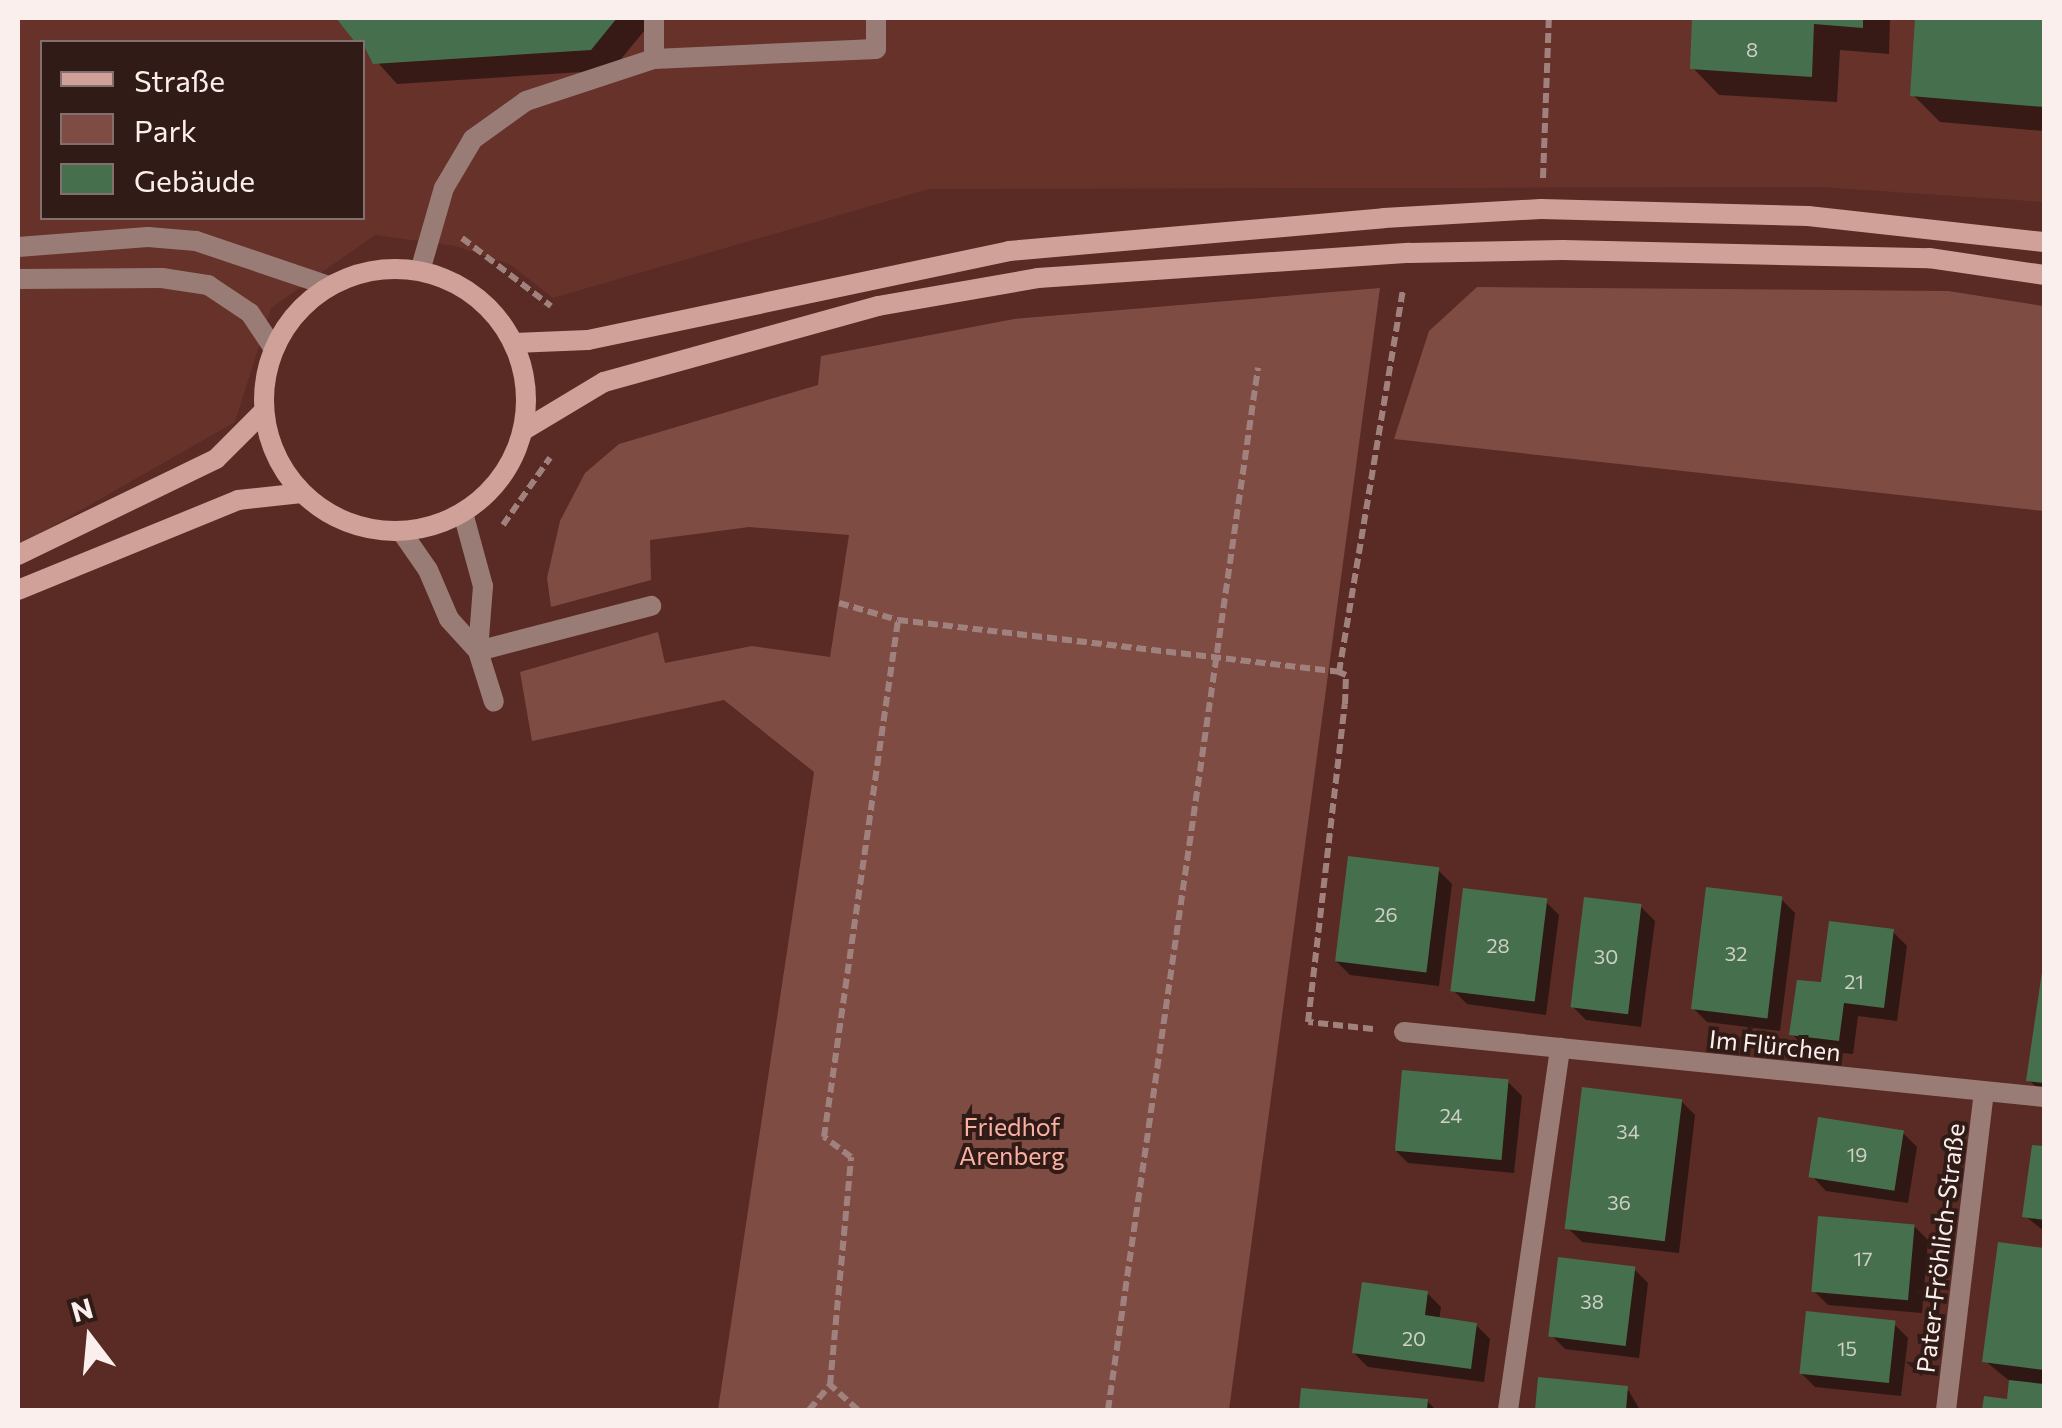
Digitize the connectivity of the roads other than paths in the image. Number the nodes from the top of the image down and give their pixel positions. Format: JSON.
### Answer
{"nodes":[{"id":1,"x":654,"y":18,"type":"edge"},
{"id":2,"x":876,"y":18,"type":"edge"},
{"id":3,"x":654,"y":59,"type":"junction"},
{"id":4,"x":2044,"y":242,"type":"edge"},
{"id":5,"x":18,"y":246,"type":"edge"},
{"id":6,"x":420,"y":271,"type":"junction"},
{"id":7,"x":2044,"y":275,"type":"edge"},
{"id":8,"x":18,"y":279,"type":"edge"},
{"id":9,"x":329,"y":286,"type":"junction"},
{"id":10,"x":514,"y":344,"type":"junction"},
{"id":11,"x":274,"y":350,"type":"junction"},
{"id":12,"x":264,"y":411,"type":"junction"},
{"id":13,"x":524,"y":430,"type":"junction"},
{"id":14,"x":302,"y":493,"type":"junction"},
{"id":15,"x":463,"y":512,"type":"junction"},
{"id":16,"x":401,"y":531,"type":"junction"},
{"id":17,"x":18,"y":555,"type":"edge"},
{"id":18,"x":18,"y":590,"type":"edge"},
{"id":19,"x":652,"y":606,"type":"dead end"},
{"id":20,"x":478,"y":651,"type":"junction"},
{"id":21,"x":494,"y":702,"type":"dead end"},
{"id":22,"x":1404,"y":1032,"type":"road end"},
{"id":23,"x":1560,"y":1048,"type":"junction"},
{"id":24,"x":1984,"y":1092,"type":"junction"},
{"id":25,"x":2044,"y":1097,"type":"edge"},
{"id":26,"x":1508,"y":1410,"type":"edge"},
{"id":27,"x":1946,"y":1410,"type":"edge"}],
"edges":[{"from":1,"to":3,"type":"street"},
{"from":2,"to":3,"type":"street"},
{"from":3,"to":6,"type":"street"},
{"from":4,"to":10,"type":"main road"},
{"from":5,"to":9,"type":"street"},
{"from":6,"to":9,"type":"main road"},
{"from":6,"to":10,"type":"main road"},
{"from":7,"to":13,"type":"main road"},
{"from":8,"to":11,"type":"street"},
{"from":9,"to":11,"type":"main road"},
{"from":10,"to":13,"type":"main road"},
{"from":11,"to":12,"type":"main road"},
{"from":12,"to":14,"type":"main road"},
{"from":12,"to":17,"type":"main road"},
{"from":13,"to":15,"type":"main road"},
{"from":14,"to":16,"type":"main road"},
{"from":14,"to":18,"type":"main road"},
{"from":15,"to":16,"type":"main road"},
{"from":15,"to":20,"type":"street"},
{"from":16,"to":20,"type":"street"},
{"from":19,"to":20,"type":"street"},
{"from":20,"to":21,"type":"street"},
{"from":22,"to":23,"type":"street","name":"Im Flürchen"},
{"from":23,"to":24,"type":"street","name":"Im Flürchen"},
{"from":23,"to":26,"type":"street"},
{"from":24,"to":25,"type":"street","name":"Pater-Fröhlich-Straße"},
{"from":24,"to":27,"type":"street","name":"Pater-Fröhlich-Straße"}]}
